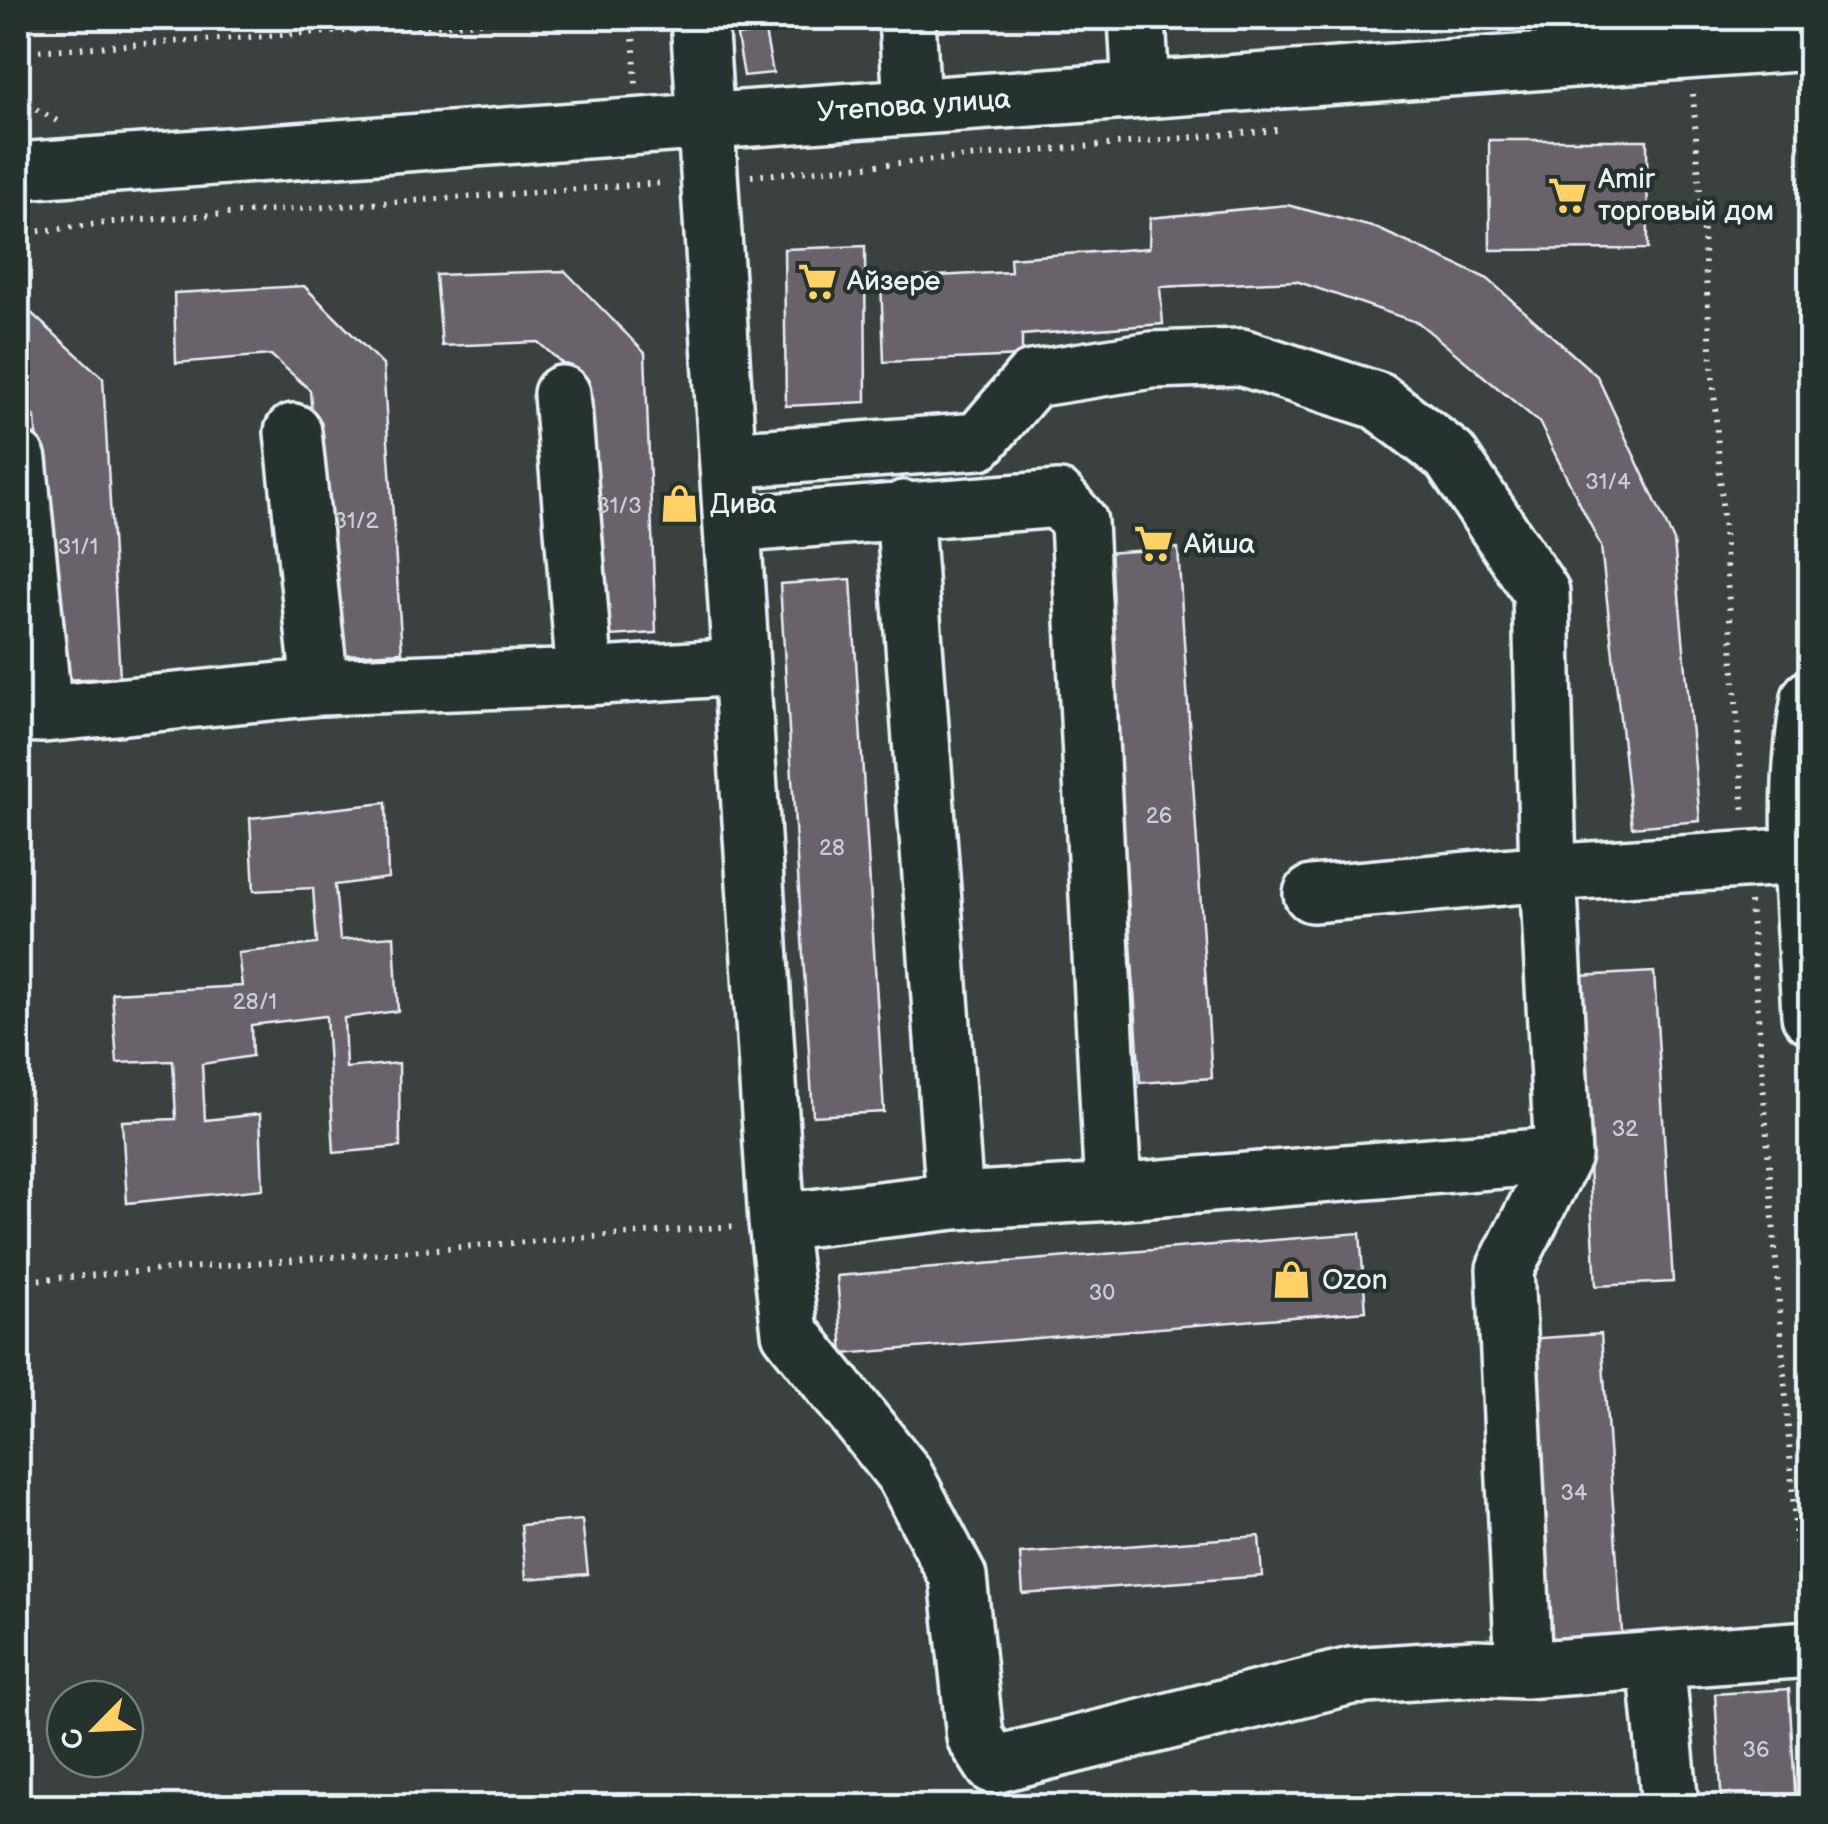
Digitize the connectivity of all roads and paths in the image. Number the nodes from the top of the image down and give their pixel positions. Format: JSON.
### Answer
{"nodes":[{"id":1,"x":545,"y":18,"type":"edge"},
{"id":2,"x":632,"y":18,"type":"edge"},
{"id":3,"x":699,"y":18,"type":"edge"},
{"id":4,"x":907,"y":18,"type":"edge"},
{"id":5,"x":1137,"y":18,"type":"edge"},
{"id":6,"x":1550,"y":39,"type":"edge"},
{"id":7,"x":1810,"y":42,"type":"edge"},
{"id":8,"x":18,"y":52,"type":"edge"},
{"id":9,"x":1141,"y":90,"type":"junction"},
{"id":10,"x":637,"y":96,"type":"dead end"},
{"id":11,"x":18,"y":99,"type":"edge"},
{"id":12,"x":912,"y":106,"type":"junction"},
{"id":13,"x":705,"y":121,"type":"junction"},
{"id":14,"x":67,"y":127,"type":"dead end"},
{"id":15,"x":1280,"y":130,"type":"dead end"},
{"id":16,"x":18,"y":171,"type":"edge"},
{"id":17,"x":709,"y":180,"type":"junction"},
{"id":18,"x":18,"y":234,"type":"edge"},
{"id":19,"x":562,"y":394,"type":"dead end"},
{"id":20,"x":293,"y":432,"type":"dead end"},
{"id":21,"x":18,"y":460,"type":"edge"},
{"id":22,"x":728,"y":460,"type":"junction"},
{"id":23,"x":904,"y":509,"type":"junction"},
{"id":24,"x":732,"y":525,"type":"junction"},
{"id":25,"x":740,"y":667,"type":"junction"},
{"id":26,"x":585,"y":678,"type":"junction"},
{"id":27,"x":320,"y":688,"type":"junction"},
{"id":28,"x":1810,"y":698,"type":"edge"},
{"id":29,"x":31,"y":713,"type":"edge"},
{"id":30,"x":1800,"y":856,"type":"junction"},
{"id":31,"x":1548,"y":873,"type":"junction"},
{"id":32,"x":1312,"y":894,"type":"dead end"},
{"id":33,"x":1810,"y":1015,"type":"edge"},
{"id":34,"x":1564,"y":1156,"type":"junction"},
{"id":35,"x":1113,"y":1192,"type":"junction"},
{"id":36,"x":955,"y":1200,"type":"junction"},
{"id":37,"x":777,"y":1222,"type":"junction"},
{"id":38,"x":18,"y":1281,"type":"edge"},
{"id":39,"x":1810,"y":1649,"type":"edge"},
{"id":40,"x":1656,"y":1661,"type":"junction"},
{"id":41,"x":1524,"y":1670,"type":"junction"},
{"id":42,"x":1670,"y":1806,"type":"edge"}],
"edges":[{"from":1,"to":8,"type":"path"},
{"from":2,"to":10,"type":"path"},
{"from":3,"to":13,"type":"street"},
{"from":4,"to":12,"type":"street"},
{"from":5,"to":9,"type":"street"},
{"from":6,"to":7,"type":"street","name":"Утепова улица"},
{"from":6,"to":9,"type":"street","name":"Утепова улица"},
{"from":9,"to":12,"type":"street","name":"Утепова улица"},
{"from":11,"to":14,"type":"path"},
{"from":12,"to":13,"type":"street","name":"Утепова улица"},
{"from":13,"to":16,"type":"street","name":"Утепова улица"},
{"from":13,"to":17,"type":"street"},
{"from":15,"to":17,"type":"path"},
{"from":17,"to":18,"type":"path"},
{"from":17,"to":22,"type":"street"},
{"from":19,"to":26,"type":"street"},
{"from":20,"to":27,"type":"street"},
{"from":21,"to":29,"type":"street"},
{"from":22,"to":24,"type":"street"},
{"from":22,"to":31,"type":"street"},
{"from":23,"to":24,"type":"street"},
{"from":23,"to":35,"type":"street"},
{"from":23,"to":36,"type":"street"},
{"from":24,"to":25,"type":"street"},
{"from":25,"to":26,"type":"street"},
{"from":25,"to":37,"type":"street"},
{"from":26,"to":27,"type":"street"},
{"from":27,"to":29,"type":"street"},
{"from":28,"to":30,"type":"street"},
{"from":30,"to":31,"type":"street"},
{"from":30,"to":33,"type":"street"},
{"from":31,"to":32,"type":"street"},
{"from":31,"to":34,"type":"street"},
{"from":34,"to":35,"type":"street"},
{"from":34,"to":41,"type":"street"},
{"from":35,"to":36,"type":"street"},
{"from":36,"to":37,"type":"street"},
{"from":37,"to":38,"type":"path"},
{"from":37,"to":41,"type":"street"},
{"from":39,"to":40,"type":"street"},
{"from":40,"to":41,"type":"street"},
{"from":40,"to":42,"type":"street"}]}
